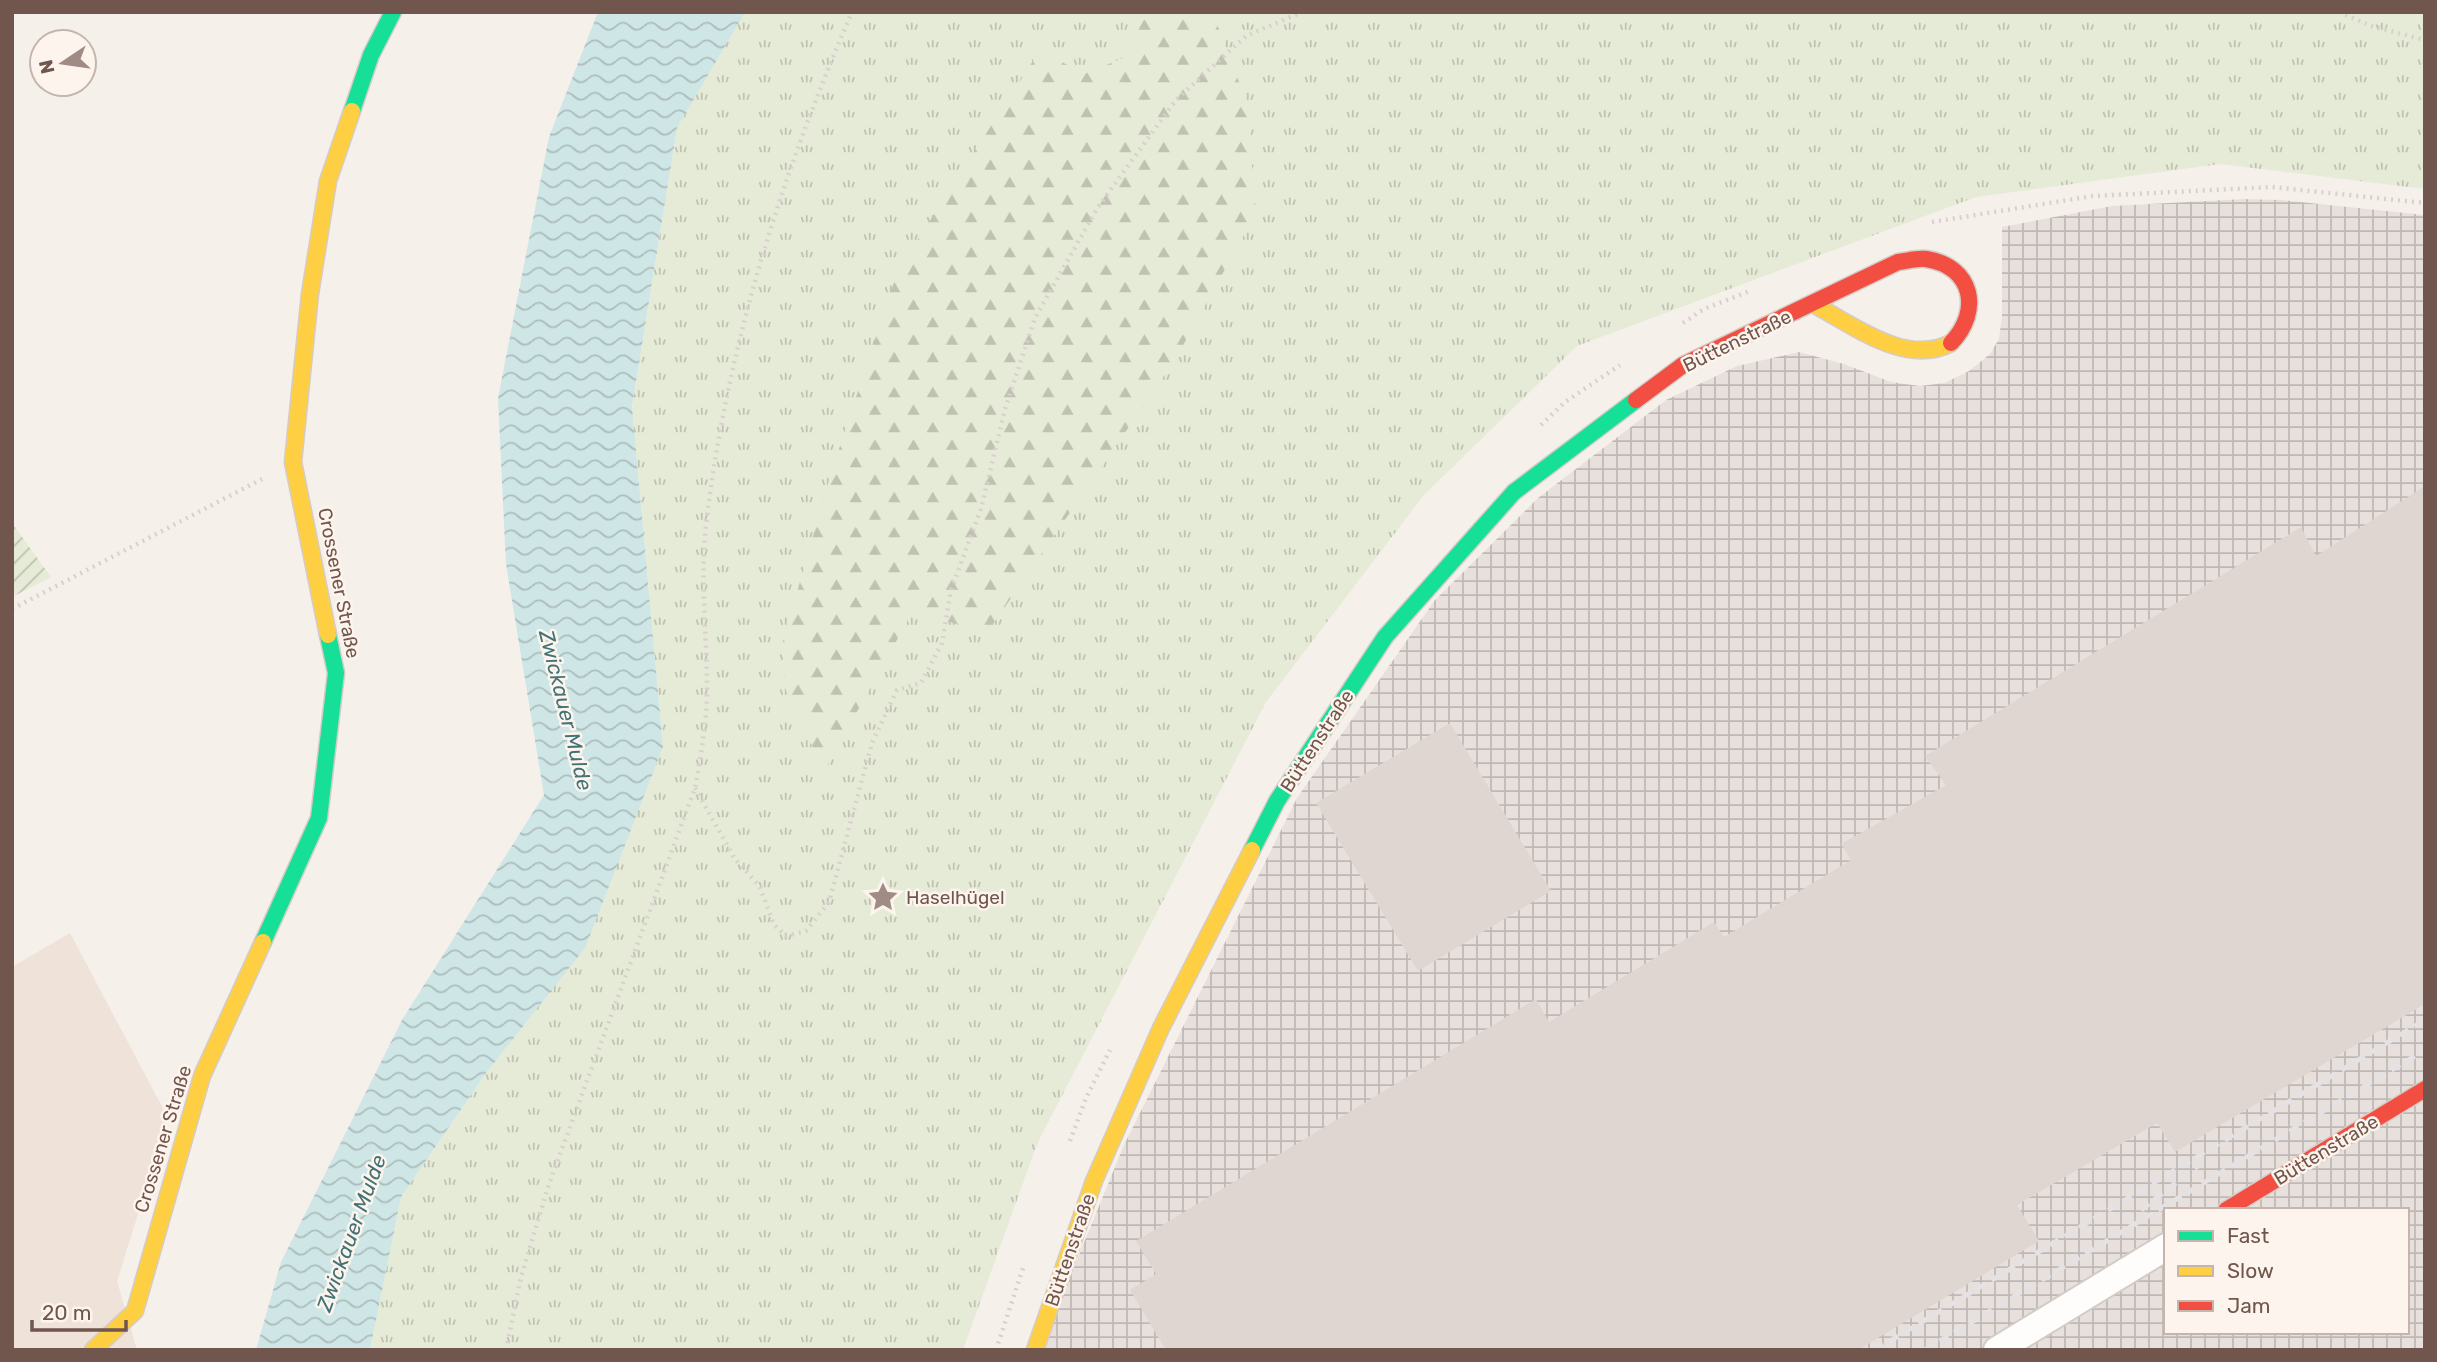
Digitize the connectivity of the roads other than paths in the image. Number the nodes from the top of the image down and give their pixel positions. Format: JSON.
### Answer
{"nodes":[{"id":1,"x":393,"y":12,"type":"edge"},
{"id":2,"x":1813,"y":304,"type":"junction"},
{"id":3,"x":2425,"y":1089,"type":"edge"},
{"id":4,"x":2229,"y":1208,"type":"edge"},
{"id":5,"x":2164,"y":1248,"type":"edge"},
{"id":6,"x":93,"y":1350,"type":"edge"},
{"id":7,"x":1035,"y":1350,"type":"edge"},
{"id":8,"x":1997,"y":1350,"type":"edge"}],
"edges":[{"from":1,"to":6,"type":"street","name":"Crossener Straße"},
{"from":2,"to":2,"type":"street","name":"Büttenstraße"},
{"from":2,"to":7,"type":"street","name":"Büttenstraße"},
{"from":3,"to":4,"type":"street","name":"Büttenstraße"},
{"from":5,"to":8,"type":"street"}]}
